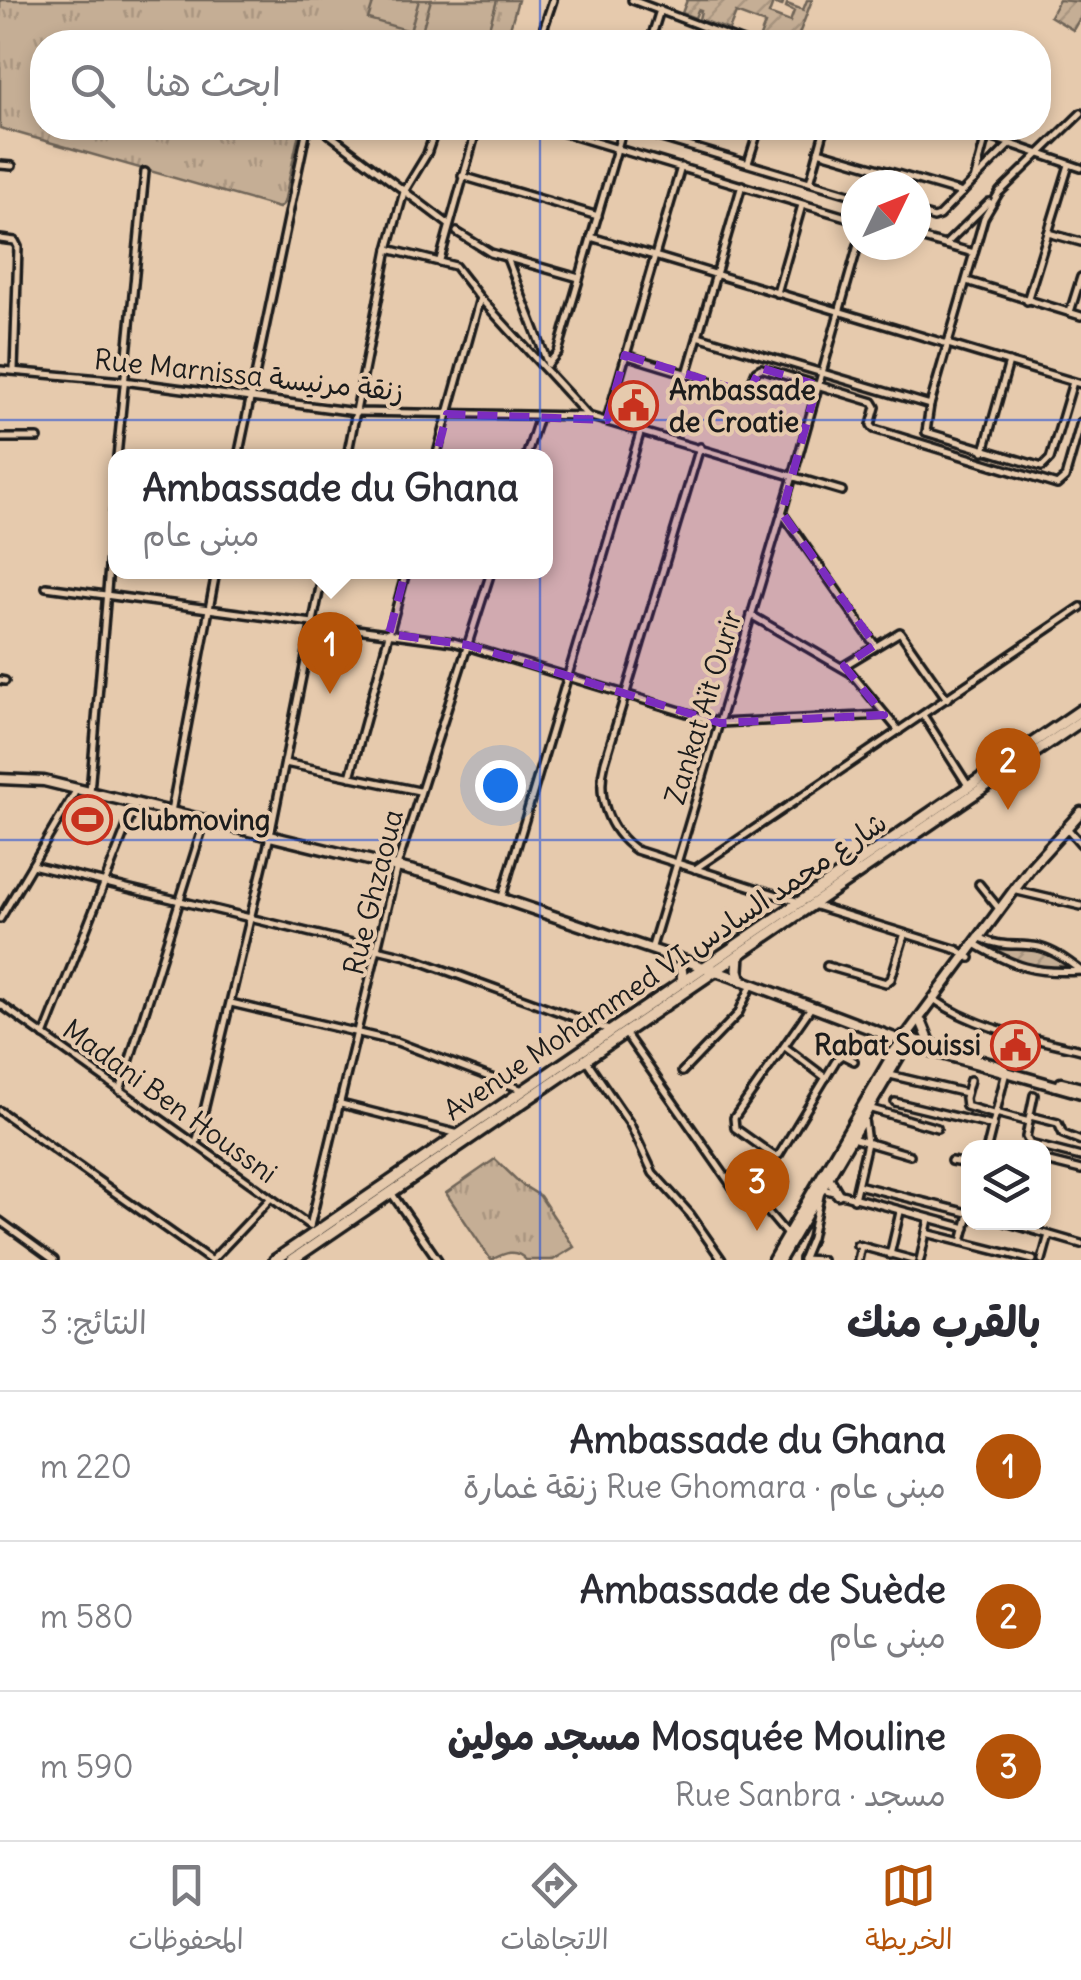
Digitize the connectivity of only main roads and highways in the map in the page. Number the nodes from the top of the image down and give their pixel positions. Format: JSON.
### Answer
{"nodes":[{"id":1,"x":1081,"y":710,"type":"edge"},
{"id":2,"x":1081,"y":722,"type":"edge"},
{"id":3,"x":0,"y":778,"type":"edge"},
{"id":4,"x":1081,"y":815,"type":"edge"},
{"id":5,"x":740,"y":955,"type":"junction"},
{"id":6,"x":680,"y":960,"type":"junction"},
{"id":7,"x":710,"y":970,"type":"junction"},
{"id":8,"x":683,"y":982,"type":"junction"},
{"id":9,"x":746,"y":982,"type":"junction"},
{"id":10,"x":936,"y":1001,"type":"junction"},
{"id":11,"x":922,"y":1023,"type":"junction"},
{"id":12,"x":906,"y":1040,"type":"junction"},
{"id":13,"x":930,"y":1045,"type":"junction"},
{"id":14,"x":1007,"y":1072,"type":"junction"},
{"id":15,"x":1081,"y":1091,"type":"edge"},
{"id":16,"x":862,"y":1113,"type":"junction"},
{"id":17,"x":847,"y":1136,"type":"junction"},
{"id":18,"x":828,"y":1176,"type":"junction"},
{"id":19,"x":818,"y":1188,"type":"junction"},
{"id":20,"x":838,"y":1194,"type":"road end"},
{"id":21,"x":275,"y":1260,"type":"edge"},
{"id":22,"x":292,"y":1260,"type":"edge"},
{"id":23,"x":777,"y":1260,"type":"edge"}],
"edges":[{"from":1,"to":7,"type":"main road","name":"Avenue Mohammed VI شارع محمد السادس"},
{"from":2,"to":5,"type":"main road","name":"Avenue Mohammed VI شارع محمد السادس"},
{"from":3,"to":6,"type":"main road"},
{"from":4,"to":10,"type":"main road"},
{"from":5,"to":7,"type":"main road","name":"Avenue Mohammed VI شارع محمد السادس"},
{"from":5,"to":9,"type":"main road"},
{"from":6,"to":7,"type":"main road"},
{"from":6,"to":8,"type":"main road"},
{"from":7,"to":8,"type":"main road","name":"Avenue Mohammed VI شارع محمد السادس"},
{"from":7,"to":9,"type":"main road"},
{"from":7,"to":22,"type":"main road","name":"Avenue Mohammed VI شارع محمد السادس"},
{"from":8,"to":21,"type":"main road","name":"Avenue Mohammed VI شارع محمد السادس"},
{"from":9,"to":12,"type":"main road"},
{"from":10,"to":11,"type":"main road"},
{"from":10,"to":12,"type":"main road"},
{"from":11,"to":12,"type":"main road"},
{"from":11,"to":13,"type":"main road"},
{"from":12,"to":13,"type":"main road"},
{"from":12,"to":14,"type":"main road"},
{"from":12,"to":16,"type":"main road"},
{"from":12,"to":16,"type":"main road"},
{"from":13,"to":14,"type":"main road"},
{"from":14,"to":15,"type":"main road"},
{"from":16,"to":17,"type":"main road"},
{"from":17,"to":18,"type":"main road"},
{"from":17,"to":19,"type":"main road"},
{"from":18,"to":19,"type":"main road"},
{"from":18,"to":20,"type":"main road"},
{"from":19,"to":23,"type":"main road"}]}
